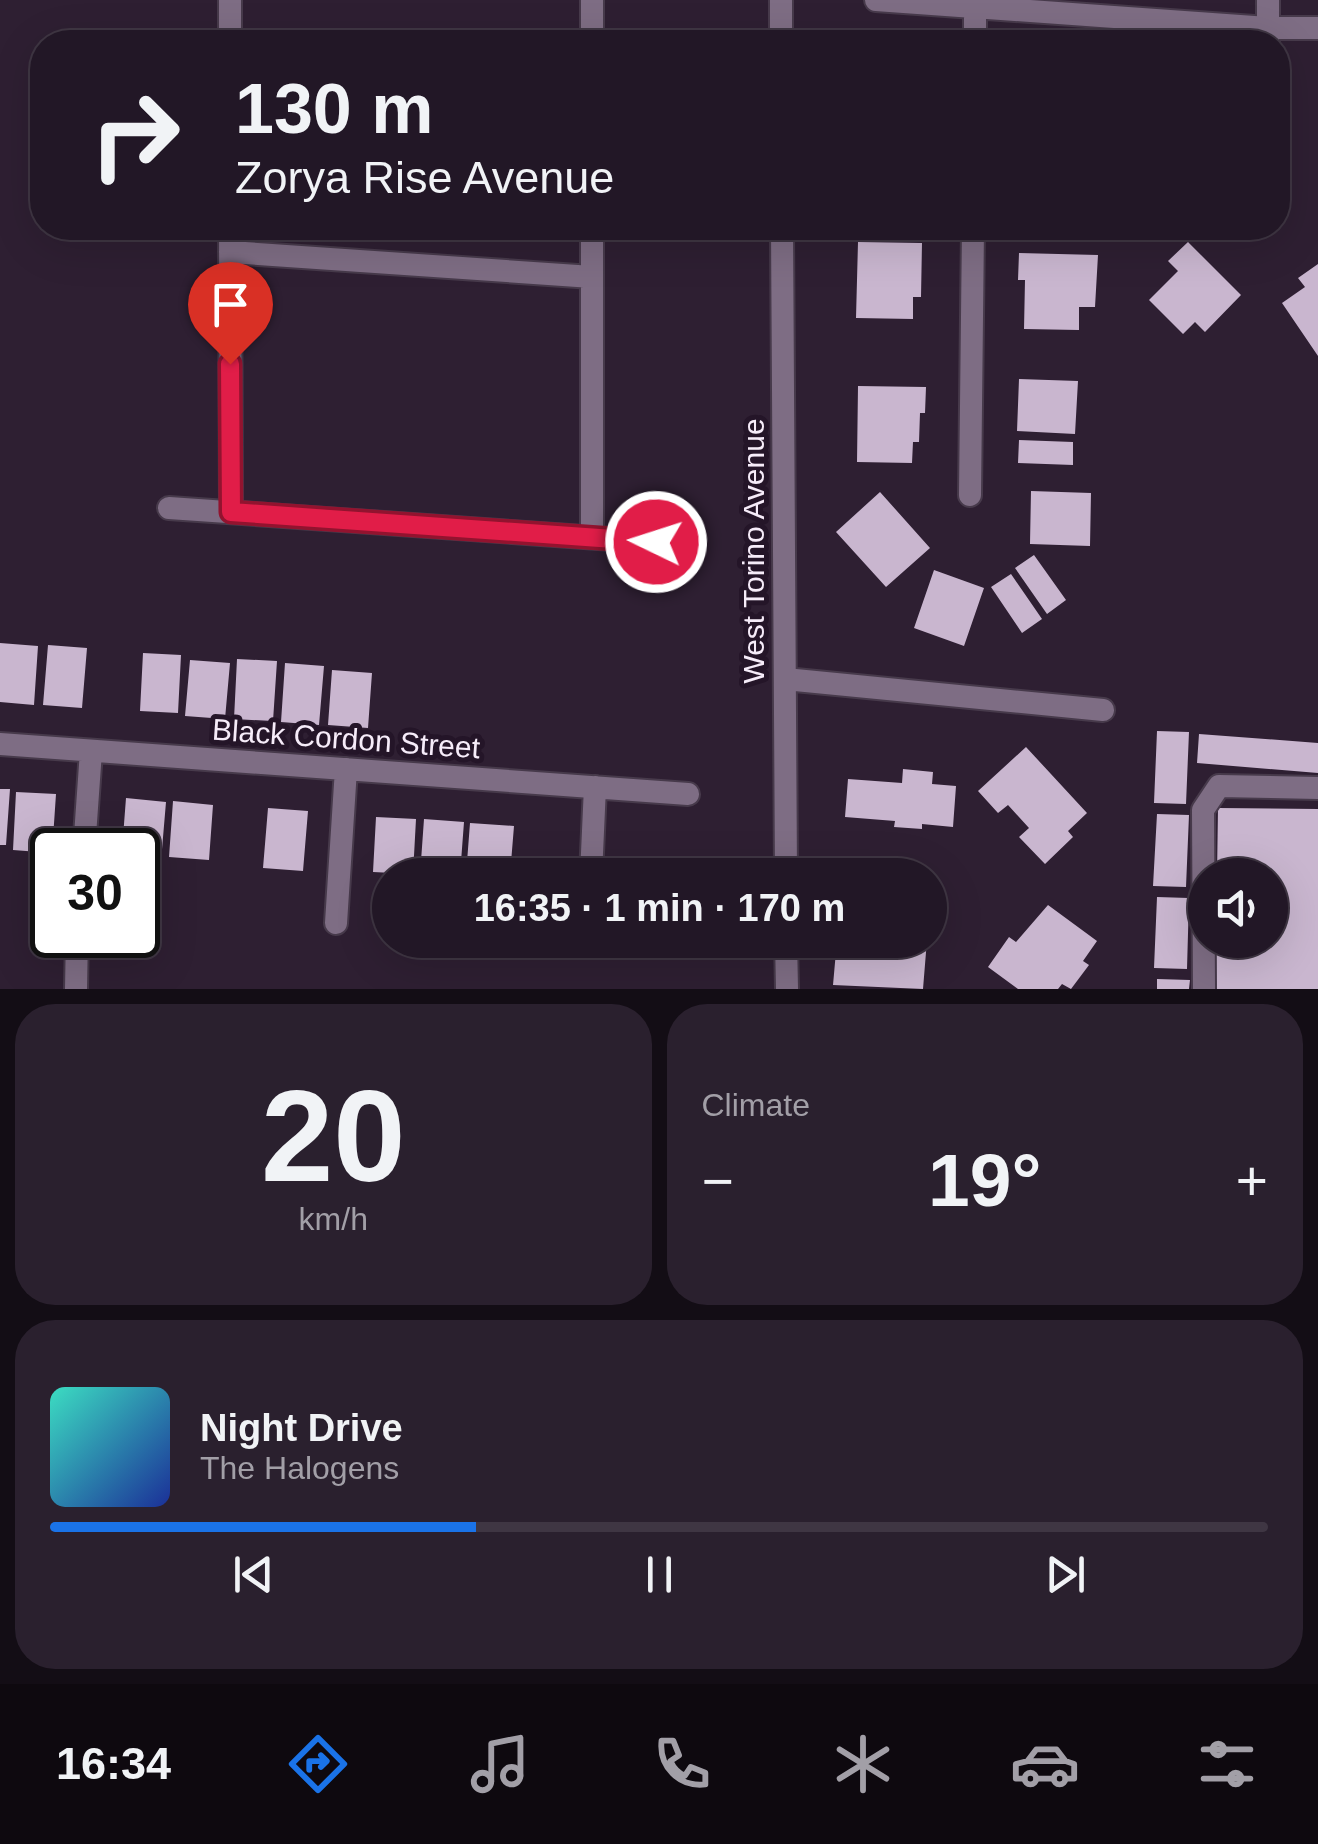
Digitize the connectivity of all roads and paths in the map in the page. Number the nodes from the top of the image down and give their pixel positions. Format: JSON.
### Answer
{"nodes":[{"id":1,"x":230,"y":0,"type":"edge"},
{"id":2,"x":592,"y":0,"type":"edge"},
{"id":3,"x":781,"y":0,"type":"edge"},
{"id":4,"x":876,"y":0,"type":"edge"},
{"id":5,"x":1268,"y":0,"type":"edge"},
{"id":6,"x":975,"y":7,"type":"junction"},
{"id":7,"x":1318,"y":28,"type":"edge"},
{"id":8,"x":230,"y":30,"type":"edge"},
{"id":9,"x":592,"y":30,"type":"edge"},
{"id":10,"x":781,"y":30,"type":"edge"},
{"id":11,"x":975,"y":30,"type":"edge"},
{"id":12,"x":1216,"y":30,"type":"edge"},
{"id":13,"x":1268,"y":30,"type":"edge"},
{"id":14,"x":1290,"y":32,"type":"edge"},
{"id":15,"x":230,"y":240,"type":"edge"},
{"id":16,"x":592,"y":240,"type":"edge"},
{"id":17,"x":782,"y":240,"type":"edge"},
{"id":18,"x":973,"y":240,"type":"edge"},
{"id":19,"x":230,"y":252,"type":"junction"},
{"id":20,"x":592,"y":277,"type":"junction"},
{"id":21,"x":970,"y":495,"type":"dead end"},
{"id":22,"x":169,"y":508,"type":"dead end"},
{"id":23,"x":231,"y":512,"type":"junction"},
{"id":24,"x":592,"y":537,"type":"junction"},
{"id":25,"x":656,"y":542,"type":"dead end"},
{"id":26,"x":785,"y":679,"type":"junction"},
{"id":27,"x":1102,"y":710,"type":"dead end"},
{"id":28,"x":0,"y":744,"type":"edge"},
{"id":29,"x":91,"y":750,"type":"junction"},
{"id":30,"x":346,"y":769,"type":"junction"},
{"id":31,"x":596,"y":787,"type":"junction"},
{"id":32,"x":1318,"y":788,"type":"edge"},
{"id":33,"x":688,"y":794,"type":"dead end"},
{"id":34,"x":86,"y":828,"type":"edge"},
{"id":35,"x":592,"y":858,"type":"edge"},
{"id":36,"x":786,"y":858,"type":"edge"},
{"id":37,"x":336,"y":923,"type":"dead end"},
{"id":38,"x":77,"y":958,"type":"edge"},
{"id":39,"x":786,"y":958,"type":"edge"},
{"id":40,"x":76,"y":989,"type":"edge"},
{"id":41,"x":787,"y":989,"type":"edge"},
{"id":42,"x":1204,"y":989,"type":"edge"}],
"edges":[{"from":1,"to":8,"type":"street"},
{"from":2,"to":9,"type":"street"},
{"from":3,"to":10,"type":"street"},
{"from":4,"to":6,"type":"street"},
{"from":5,"to":13,"type":"street"},
{"from":6,"to":11,"type":"street"},
{"from":6,"to":12,"type":"street"},
{"from":7,"to":14,"type":"street"},
{"from":15,"to":19,"type":"street"},
{"from":16,"to":20,"type":"street"},
{"from":17,"to":26,"type":"street","name":"West Torino Avenue"},
{"from":18,"to":21,"type":"street"},
{"from":19,"to":20,"type":"street"},
{"from":19,"to":23,"type":"street"},
{"from":20,"to":24,"type":"street"},
{"from":22,"to":23,"type":"street"},
{"from":23,"to":24,"type":"street"},
{"from":24,"to":25,"type":"street"},
{"from":26,"to":27,"type":"street"},
{"from":26,"to":36,"type":"street","name":"West Torino Avenue"},
{"from":28,"to":29,"type":"street","name":"Black Cordon Street"},
{"from":29,"to":30,"type":"street","name":"Black Cordon Street"},
{"from":29,"to":34,"type":"street"},
{"from":30,"to":31,"type":"street","name":"Black Cordon Street"},
{"from":30,"to":37,"type":"street"},
{"from":31,"to":33,"type":"street","name":"Black Cordon Street"},
{"from":31,"to":35,"type":"street"},
{"from":32,"to":42,"type":"street"},
{"from":38,"to":40,"type":"street"},
{"from":39,"to":41,"type":"street"}]}
